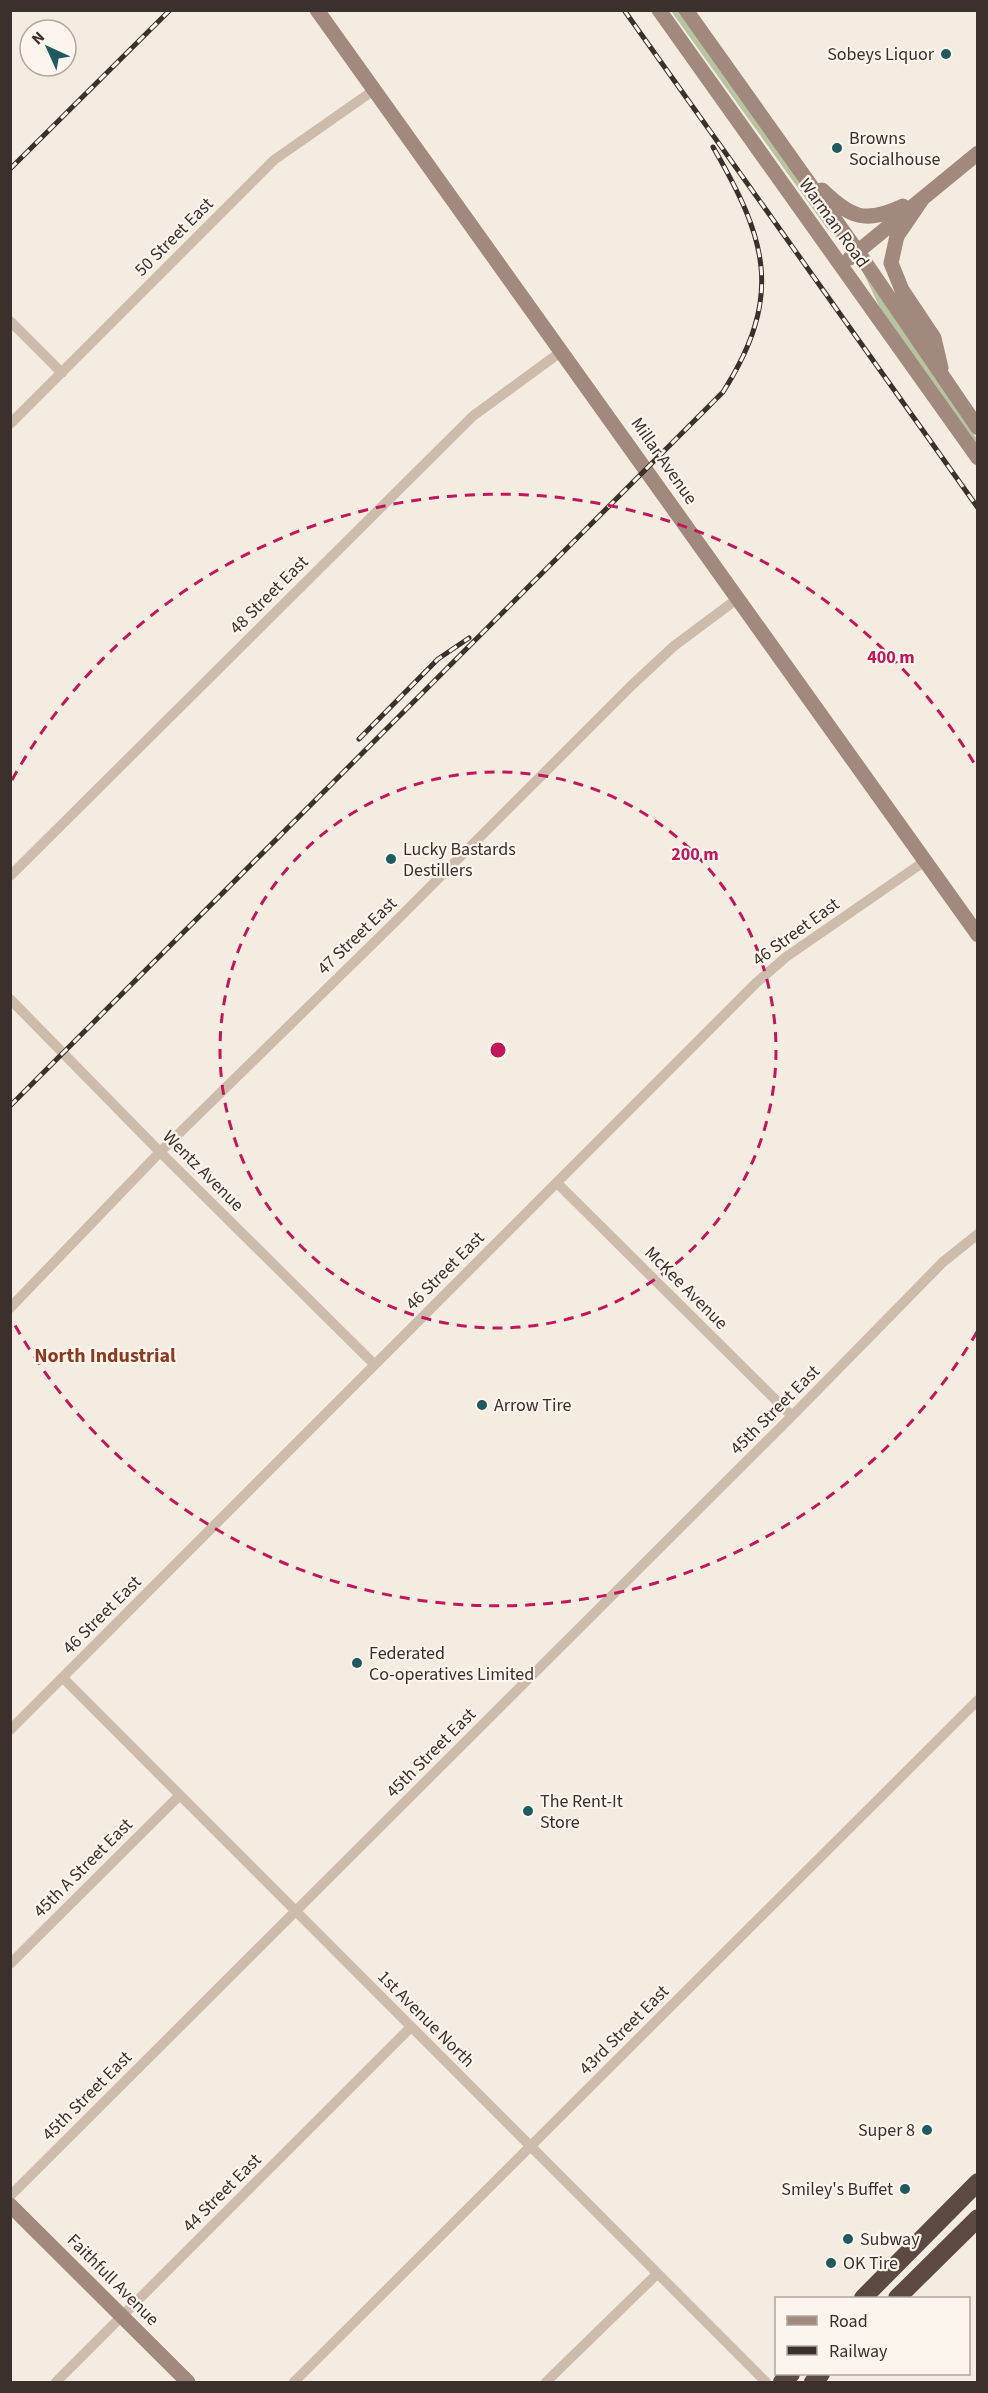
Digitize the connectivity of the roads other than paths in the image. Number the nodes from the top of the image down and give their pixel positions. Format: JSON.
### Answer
{"nodes":[{"id":1,"x":317,"y":10,"type":"edge"},
{"id":2,"x":659,"y":10,"type":"edge"},
{"id":3,"x":686,"y":10,"type":"edge"},
{"id":4,"x":374,"y":90,"type":"junction"},
{"id":5,"x":978,"y":153,"type":"edge"},
{"id":6,"x":799,"y":169,"type":"junction"},
{"id":7,"x":923,"y":198,"type":"junction"},
{"id":8,"x":858,"y":252,"type":"junction"},
{"id":9,"x":841,"y":266,"type":"junction"},
{"id":10,"x":10,"y":321,"type":"edge"},
{"id":11,"x":562,"y":351,"type":"junction"},
{"id":12,"x":62,"y":373,"type":"junction"},
{"id":13,"x":943,"y":377,"type":"junction"},
{"id":14,"x":10,"y":424,"type":"edge"},
{"id":15,"x":978,"y":429,"type":"edge"},
{"id":16,"x":977,"y":456,"type":"edge"},
{"id":17,"x":738,"y":599,"type":"junction"},
{"id":18,"x":925,"y":861,"type":"junction"},
{"id":19,"x":10,"y":876,"type":"edge"},
{"id":20,"x":978,"y":935,"type":"edge"},
{"id":21,"x":10,"y":999,"type":"edge"},
{"id":22,"x":160,"y":1152,"type":"junction"},
{"id":23,"x":557,"y":1183,"type":"junction"},
{"id":24,"x":978,"y":1234,"type":"edge"},
{"id":25,"x":10,"y":1308,"type":"edge"},
{"id":26,"x":374,"y":1364,"type":"junction"},
{"id":27,"x":792,"y":1416,"type":"junction"},
{"id":28,"x":63,"y":1678,"type":"junction"},
{"id":29,"x":978,"y":1701,"type":"edge"},
{"id":30,"x":10,"y":1730,"type":"edge"},
{"id":31,"x":179,"y":1796,"type":"junction"},
{"id":32,"x":295,"y":1912,"type":"junction"},
{"id":33,"x":10,"y":1964,"type":"edge"},
{"id":34,"x":411,"y":2027,"type":"junction"},
{"id":35,"x":530,"y":2147,"type":"junction"},
{"id":36,"x":978,"y":2182,"type":"edge"},
{"id":37,"x":10,"y":2196,"type":"edge"},
{"id":38,"x":10,"y":2205,"type":"edge"},
{"id":39,"x":978,"y":2218,"type":"edge"},
{"id":40,"x":657,"y":2274,"type":"junction"},
{"id":41,"x":864,"y":2297,"type":"edge"},
{"id":42,"x":898,"y":2297,"type":"edge"},
{"id":43,"x":122,"y":2316,"type":"junction"},
{"id":44,"x":56,"y":2382,"type":"edge"},
{"id":45,"x":188,"y":2382,"type":"edge"},
{"id":46,"x":294,"y":2382,"type":"edge"},
{"id":47,"x":546,"y":2382,"type":"edge"},
{"id":48,"x":766,"y":2382,"type":"edge"}],
"edges":[{"from":1,"to":4,"type":"street","name":"Millar Avenue"},
{"from":2,"to":9,"type":"street","name":"Warman Road"},
{"from":3,"to":6,"type":"street","name":"Warman Road"},
{"from":4,"to":11,"type":"street","name":"Millar Avenue"},
{"from":4,"to":12,"type":"street","name":"50 Street East"},
{"from":5,"to":7,"type":"street"},
{"from":6,"to":7,"type":"street"},
{"from":6,"to":8,"type":"street","name":"Warman Road"},
{"from":7,"to":8,"type":"street"},
{"from":7,"to":13,"type":"street"},
{"from":8,"to":9,"type":"street"},
{"from":8,"to":13,"type":"street","name":"Warman Road"},
{"from":9,"to":16,"type":"street","name":"Warman Road"},
{"from":10,"to":12,"type":"street"},
{"from":11,"to":17,"type":"street","name":"Millar Avenue"},
{"from":11,"to":19,"type":"street","name":"48 Street East"},
{"from":12,"to":14,"type":"street","name":"50 Street East"},
{"from":13,"to":15,"type":"street","name":"Warman Road"},
{"from":17,"to":18,"type":"street","name":"Millar Avenue"},
{"from":17,"to":22,"type":"street","name":"47 Street East"},
{"from":18,"to":20,"type":"street","name":"Millar Avenue"},
{"from":18,"to":23,"type":"street","name":"46 Street East"},
{"from":21,"to":22,"type":"street","name":"Wentz Avenue"},
{"from":22,"to":25,"type":"street","name":"47 Street East"},
{"from":22,"to":26,"type":"street","name":"Wentz Avenue"},
{"from":23,"to":26,"type":"street","name":"46 Street East"},
{"from":23,"to":27,"type":"street","name":"McKee Avenue"},
{"from":24,"to":27,"type":"street","name":"45th Street East"},
{"from":26,"to":28,"type":"street","name":"46 Street East"},
{"from":27,"to":32,"type":"street","name":"45th Street East"},
{"from":28,"to":30,"type":"street","name":"46 Street East"},
{"from":28,"to":31,"type":"street","name":"1st Avenue North"},
{"from":29,"to":35,"type":"street","name":"43rd Street East"},
{"from":31,"to":32,"type":"street","name":"1st Avenue North"},
{"from":31,"to":33,"type":"street","name":"45th A Street East"},
{"from":32,"to":34,"type":"street","name":"1st Avenue North"},
{"from":32,"to":37,"type":"street","name":"45th Street East"},
{"from":34,"to":35,"type":"street","name":"1st Avenue North"},
{"from":34,"to":43,"type":"street","name":"44 Street East"},
{"from":35,"to":40,"type":"street","name":"1st Avenue North"},
{"from":35,"to":46,"type":"street","name":"43rd Street East"},
{"from":36,"to":41,"type":"highway"},
{"from":38,"to":43,"type":"street","name":"Faithfull Avenue"},
{"from":39,"to":42,"type":"highway"},
{"from":40,"to":47,"type":"street"},
{"from":40,"to":48,"type":"street","name":"1st Avenue North"},
{"from":43,"to":44,"type":"street","name":"44 Street East"},
{"from":43,"to":45,"type":"street","name":"Faithfull Avenue"}]}
